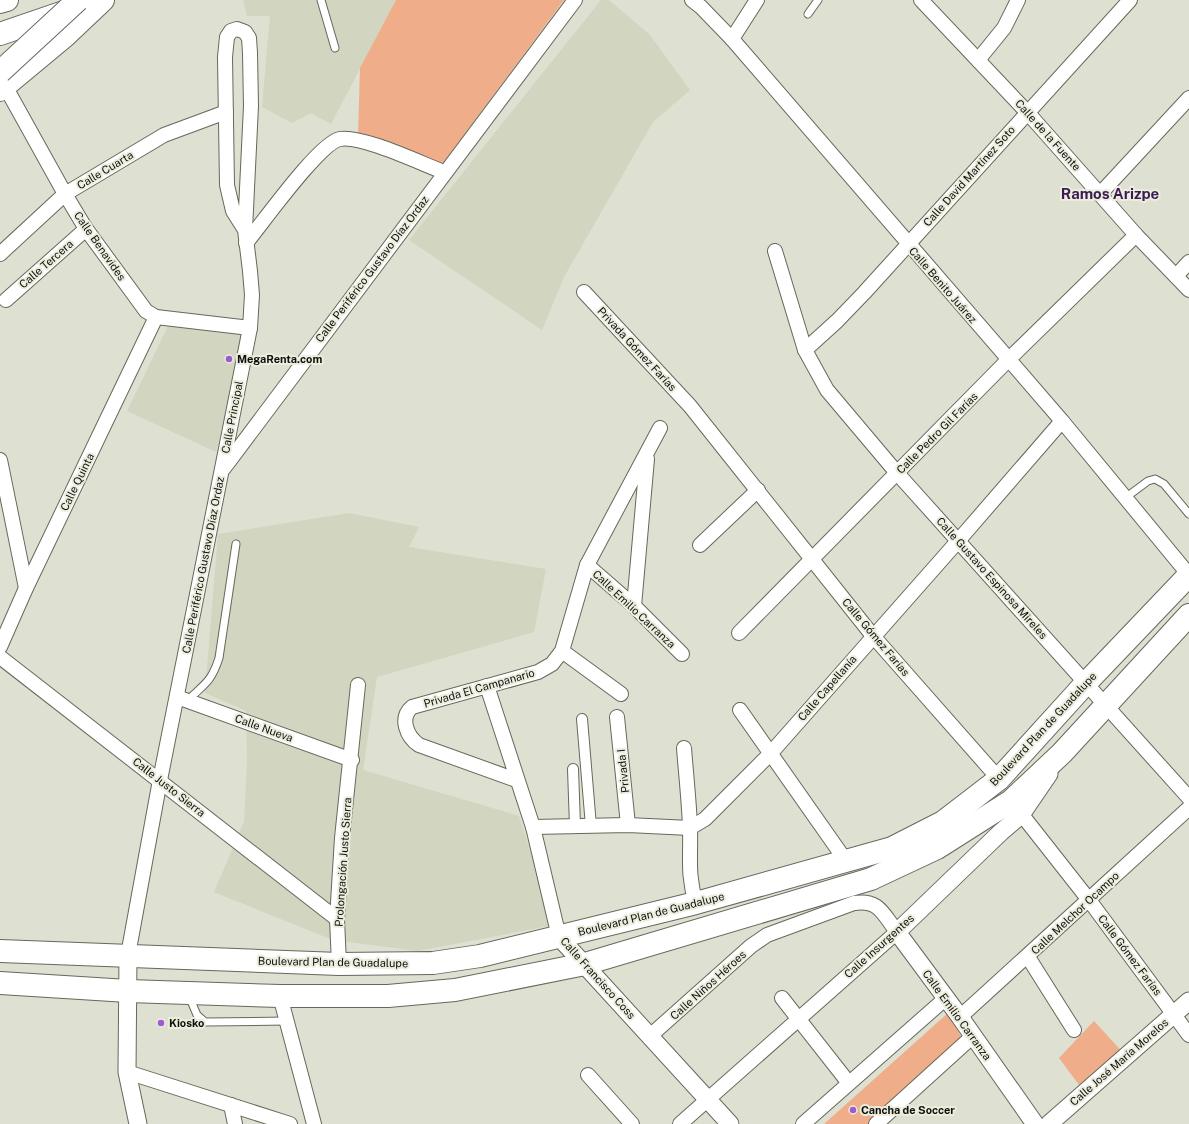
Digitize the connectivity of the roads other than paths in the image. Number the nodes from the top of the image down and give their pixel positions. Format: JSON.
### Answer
{"nodes":[{"id":1,"x":7,"y":0,"type":"edge"},
{"id":2,"x":78,"y":0,"type":"edge"},
{"id":3,"x":99,"y":0,"type":"edge"},
{"id":4,"x":103,"y":0,"type":"edge"},
{"id":5,"x":321,"y":0,"type":"edge"},
{"id":6,"x":575,"y":0,"type":"edge"},
{"id":7,"x":692,"y":0,"type":"edge"},
{"id":8,"x":757,"y":0,"type":"edge"},
{"id":9,"x":818,"y":0,"type":"edge"},
{"id":10,"x":921,"y":0,"type":"edge"},
{"id":11,"x":1018,"y":0,"type":"edge"},
{"id":12,"x":1130,"y":0,"type":"edge"},
{"id":13,"x":0,"y":2,"type":"edge"},
{"id":14,"x":808,"y":14,"type":"dead end"},
{"id":15,"x":0,"y":34,"type":"edge"},
{"id":16,"x":732,"y":39,"type":"junction"},
{"id":17,"x":335,"y":48,"type":"dead end"},
{"id":18,"x":978,"y":60,"type":"junction"},
{"id":19,"x":2,"y":83,"type":"edge"},
{"id":20,"x":1189,"y":98,"type":"edge"},
{"id":21,"x":226,"y":112,"type":"junction"},
{"id":22,"x":1028,"y":112,"type":"junction"},
{"id":23,"x":444,"y":172,"type":"junction"},
{"id":24,"x":65,"y":194,"type":"junction"},
{"id":25,"x":1100,"y":194,"type":"junction"},
{"id":26,"x":86,"y":229,"type":"junction"},
{"id":27,"x":1136,"y":235,"type":"junction"},
{"id":28,"x":245,"y":236,"type":"junction"},
{"id":29,"x":908,"y":244,"type":"junction"},
{"id":30,"x":775,"y":251,"type":"dead end"},
{"id":31,"x":0,"y":254,"type":"edge"},
{"id":32,"x":1189,"y":262,"type":"edge"},
{"id":33,"x":1176,"y":276,"type":"junction"},
{"id":34,"x":1189,"y":290,"type":"edge"},
{"id":35,"x":584,"y":292,"type":"dead end"},
{"id":36,"x":6,"y":300,"type":"dead end"},
{"id":37,"x":156,"y":316,"type":"junction"},
{"id":38,"x":250,"y":328,"type":"junction"},
{"id":39,"x":805,"y":350,"type":"junction"},
{"id":40,"x":1008,"y":360,"type":"junction"},
{"id":41,"x":690,"y":406,"type":"joint"},
{"id":42,"x":1062,"y":421,"type":"junction"},
{"id":43,"x":660,"y":428,"type":"dead end"},
{"id":44,"x":647,"y":452,"type":"junction"},
{"id":45,"x":0,"y":460,"type":"edge"},
{"id":46,"x":221,"y":472,"type":"junction"},
{"id":47,"x":897,"y":473,"type":"junction"},
{"id":48,"x":758,"y":490,"type":"junction"},
{"id":49,"x":1125,"y":498,"type":"junction"},
{"id":50,"x":1189,"y":514,"type":"edge"},
{"id":51,"x":958,"y":541,"type":"junction"},
{"id":52,"x":236,"y":544,"type":"dead end"},
{"id":53,"x":700,"y":545,"type":"dead end"},
{"id":54,"x":813,"y":559,"type":"junction"},
{"id":55,"x":586,"y":565,"type":"junction"},
{"id":56,"x":1189,"y":575,"type":"edge"},
{"id":57,"x":26,"y":588,"type":"junction"},
{"id":58,"x":634,"y":606,"type":"junction"},
{"id":59,"x":1189,"y":615,"type":"edge"},
{"id":60,"x":739,"y":633,"type":"dead end"},
{"id":61,"x":872,"y":636,"type":"junction"},
{"id":62,"x":0,"y":648,"type":"edge"},
{"id":63,"x":562,"y":651,"type":"junction"},
{"id":64,"x":682,"y":654,"type":"dead end"},
{"id":65,"x":0,"y":657,"type":"edge"},
{"id":66,"x":1086,"y":683,"type":"junction"},
{"id":67,"x":358,"y":685,"type":"dead end"},
{"id":68,"x":487,"y":686,"type":"junction"},
{"id":69,"x":622,"y":694,"type":"dead end"},
{"id":70,"x":182,"y":699,"type":"junction"},
{"id":71,"x":1105,"y":706,"type":"junction"},
{"id":72,"x":740,"y":710,"type":"dead end"},
{"id":73,"x":617,"y":717,"type":"dead end"},
{"id":74,"x":582,"y":719,"type":"dead end"},
{"id":75,"x":684,"y":748,"type":"dead end"},
{"id":76,"x":770,"y":754,"type":"junction"},
{"id":77,"x":352,"y":760,"type":"junction"},
{"id":78,"x":574,"y":769,"type":"dead end"},
{"id":79,"x":999,"y":779,"type":"junction"},
{"id":80,"x":160,"y":780,"type":"junction"},
{"id":81,"x":516,"y":780,"type":"junction"},
{"id":82,"x":1189,"y":798,"type":"edge"},
{"id":83,"x":1016,"y":808,"type":"junction"},
{"id":84,"x":1189,"y":808,"type":"edge"},
{"id":85,"x":628,"y":824,"type":"junction"},
{"id":86,"x":576,"y":826,"type":"junction"},
{"id":87,"x":591,"y":826,"type":"junction"},
{"id":88,"x":533,"y":827,"type":"junction"},
{"id":89,"x":690,"y":828,"type":"junction"},
{"id":90,"x":846,"y":861,"type":"junction"},
{"id":91,"x":1089,"y":900,"type":"junction"},
{"id":92,"x":696,"y":903,"type":"junction"},
{"id":93,"x":878,"y":907,"type":"joint"},
{"id":94,"x":337,"y":919,"type":"junction"},
{"id":95,"x":896,"y":932,"type":"junction"},
{"id":96,"x":559,"y":938,"type":"junction"},
{"id":97,"x":0,"y":951,"type":"edge"},
{"id":98,"x":128,"y":956,"type":"junction"},
{"id":99,"x":1028,"y":957,"type":"junction"},
{"id":100,"x":339,"y":964,"type":"junction"},
{"id":101,"x":585,"y":964,"type":"junction"},
{"id":102,"x":0,"y":983,"type":"edge"},
{"id":103,"x":128,"y":991,"type":"junction"},
{"id":104,"x":188,"y":993,"type":"junction"},
{"id":105,"x":280,"y":996,"type":"junction"},
{"id":106,"x":782,"y":998,"type":"dead end"},
{"id":107,"x":946,"y":998,"type":"junction"},
{"id":108,"x":1189,"y":1001,"type":"edge"},
{"id":109,"x":1174,"y":1014,"type":"junction"},
{"id":110,"x":960,"y":1017,"type":"junction"},
{"id":111,"x":799,"y":1019,"type":"junction"},
{"id":112,"x":287,"y":1021,"type":"junction"},
{"id":113,"x":1074,"y":1030,"type":"dead end"},
{"id":114,"x":1189,"y":1035,"type":"edge"},
{"id":115,"x":650,"y":1036,"type":"junction"},
{"id":116,"x":973,"y":1036,"type":"junction"},
{"id":117,"x":127,"y":1072,"type":"junction"},
{"id":118,"x":588,"y":1075,"type":"dead end"},
{"id":119,"x":848,"y":1082,"type":"junction"},
{"id":120,"x":706,"y":1099,"type":"junction"},
{"id":121,"x":231,"y":1105,"type":"junction"},
{"id":122,"x":880,"y":1123,"type":"edge"},
{"id":123,"x":138,"y":1124,"type":"edge"},
{"id":124,"x":235,"y":1124,"type":"edge"},
{"id":125,"x":290,"y":1124,"type":"edge"},
{"id":126,"x":314,"y":1124,"type":"edge"},
{"id":127,"x":632,"y":1124,"type":"edge"},
{"id":128,"x":680,"y":1124,"type":"edge"},
{"id":129,"x":730,"y":1124,"type":"edge"},
{"id":130,"x":803,"y":1124,"type":"edge"},
{"id":131,"x":1035,"y":1124,"type":"edge"},
{"id":132,"x":1049,"y":1124,"type":"edge"}],
"edges":[{"from":1,"to":13,"type":"main road"},
{"from":2,"to":19,"type":"main road","bridge":true},
{"from":3,"to":15,"type":"main road"},
{"from":4,"to":19,"type":"main road"},
{"from":5,"to":17,"type":"lane"},
{"from":6,"to":23,"type":"street","name":"Calle Periférico Gustavo Díaz Ordaz"},
{"from":7,"to":16,"type":"street","name":"Calle Benito Juárez"},
{"from":8,"to":16,"type":"street"},
{"from":9,"to":14,"type":"lane"},
{"from":10,"to":18,"type":"street","name":"Calle de la Fuente"},
{"from":11,"to":18,"type":"street"},
{"from":12,"to":22,"type":"street","name":"Calle David Martínez Soto"},
{"from":16,"to":29,"type":"street","name":"Calle Benito Juárez"},
{"from":18,"to":22,"type":"street","name":"Calle de la Fuente"},
{"from":19,"to":24,"type":"street","name":"Calle Benavides"},
{"from":20,"to":25,"type":"street"},
{"from":21,"to":24,"type":"street","name":"Calle Cuarta"},
{"from":21,"to":28,"type":"street","name":"Calle Principal"},
{"from":21,"to":28,"type":"street","name":"Calle Principal"},
{"from":22,"to":25,"type":"street","name":"Calle de la Fuente"},
{"from":22,"to":29,"type":"street","name":"Calle David Martínez Soto"},
{"from":23,"to":28,"type":"street"},
{"from":23,"to":46,"type":"street","name":"Calle Periférico Gustavo Díaz Ordaz"},
{"from":24,"to":26,"type":"street","name":"Calle Benavides"},
{"from":24,"to":31,"type":"street","name":"Calle Cuarta"},
{"from":25,"to":27,"type":"street","name":"Calle de la Fuente"},
{"from":26,"to":36,"type":"street","name":"Calle Tercera"},
{"from":26,"to":37,"type":"street","name":"Calle Benavides"},
{"from":27,"to":33,"type":"street","name":"Calle de la Fuente"},
{"from":27,"to":40,"type":"street","name":"Calle Pedro Gil Farías"},
{"from":28,"to":38,"type":"street","name":"Calle Principal"},
{"from":29,"to":39,"type":"street","name":"Calle David Martínez Soto"},
{"from":29,"to":40,"type":"street","name":"Calle Benito Juárez"},
{"from":30,"to":39,"type":"street","name":"Calle Gustavo Espinosa Mireles"},
{"from":32,"to":33,"type":"street"},
{"from":33,"to":34,"type":"street","name":"Calle de la Fuente"},
{"from":35,"to":41,"type":"street","name":"Privada Gómez Farías"},
{"from":37,"to":38,"type":"street"},
{"from":37,"to":57,"type":"street","name":"Calle Quinta"},
{"from":38,"to":46,"type":"street","name":"Calle Principal"},
{"from":39,"to":47,"type":"street","name":"Calle Gustavo Espinosa Mireles"},
{"from":40,"to":42,"type":"street","name":"Calle Benito Juárez"},
{"from":40,"to":47,"type":"street","name":"Calle Pedro Gil Farías"},
{"from":41,"to":48,"type":"street","name":"Calle Gómez Farías"},
{"from":42,"to":49,"type":"street","name":"Calle Benito Juárez"},
{"from":42,"to":51,"type":"street","name":"Calle Capellanía"},
{"from":43,"to":44,"type":"street","name":"Privada El Campanario"},
{"from":44,"to":55,"type":"street","name":"Privada El Campanario"},
{"from":44,"to":58,"type":"street"},
{"from":45,"to":57,"type":"street"},
{"from":46,"to":70,"type":"street","name":"Calle Periférico Gustavo Díaz Ordaz"},
{"from":47,"to":51,"type":"street","name":"Calle Gustavo Espinosa Mireles"},
{"from":47,"to":54,"type":"street","name":"Calle Pedro Gil Farías"},
{"from":48,"to":53,"type":"street"},
{"from":48,"to":54,"type":"street","name":"Calle Gómez Farías"},
{"from":49,"to":50,"type":"lane"},
{"from":49,"to":56,"type":"street","name":"Calle Benito Juárez"},
{"from":51,"to":61,"type":"street","name":"Calle Capellanía"},
{"from":51,"to":66,"type":"street","name":"Calle Gustavo Espinosa Mireles"},
{"from":52,"to":70,"type":"lane"},
{"from":54,"to":60,"type":"street","name":"Calle Pedro Gil Farías"},
{"from":54,"to":61,"type":"street","name":"Calle Gómez Farías"},
{"from":55,"to":58,"type":"street","name":"Calle Emilio Carranza"},
{"from":55,"to":63,"type":"street","name":"Privada El Campanario"},
{"from":56,"to":66,"type":"main road","name":"Boulevard Plan de Guadalupe"},
{"from":57,"to":62,"type":"street","name":"Calle Quinta"},
{"from":58,"to":64,"type":"street","name":"Calle Emilio Carranza"},
{"from":59,"to":71,"type":"main road"},
{"from":61,"to":76,"type":"street","name":"Calle Capellanía"},
{"from":61,"to":79,"type":"street","name":"Calle Gómez Farías"},
{"from":63,"to":68,"type":"street","name":"Privada El Campanario"},
{"from":63,"to":69,"type":"street"},
{"from":65,"to":80,"type":"street","name":"Calle Justo Sierra"},
{"from":66,"to":71,"type":"street","name":"Calle Gustavo Espinosa Mireles"},
{"from":66,"to":79,"type":"main road","name":"Boulevard Plan de Guadalupe"},
{"from":67,"to":77,"type":"street","name":"Prolongación Justo Sierra"},
{"from":68,"to":81,"type":"street","name":"Calle Francisco Coss"},
{"from":68,"to":81,"type":"street","name":"Privada El Campanario"},
{"from":70,"to":77,"type":"street","name":"Calle Nueva"},
{"from":70,"to":80,"type":"street","name":"Calle Periférico Gustavo Díaz Ordaz"},
{"from":71,"to":82,"type":"street","name":"Calle Gustavo Espinosa Mireles"},
{"from":71,"to":83,"type":"main road"},
{"from":72,"to":76,"type":"street"},
{"from":73,"to":85,"type":"street","name":"Privada I"},
{"from":74,"to":87,"type":"street"},
{"from":75,"to":89,"type":"street"},
{"from":76,"to":89,"type":"street","name":"Calle Capellanía"},
{"from":76,"to":90,"type":"street"},
{"from":77,"to":94,"type":"street","name":"Prolongación Justo Sierra"},
{"from":78,"to":86,"type":"street"},
{"from":79,"to":90,"type":"main road","name":"Boulevard Plan de Guadalupe"},
{"from":80,"to":94,"type":"street","name":"Calle Justo Sierra"},
{"from":80,"to":98,"type":"street","name":"Calle Periférico Gustavo Díaz Ordaz"},
{"from":81,"to":88,"type":"street","name":"Calle Francisco Coss"},
{"from":83,"to":91,"type":"street","name":"Calle Gómez Farías"},
{"from":83,"to":95,"type":"street","name":"Calle Insurgentes"},
{"from":83,"to":101,"type":"main road"},
{"from":84,"to":91,"type":"street","name":"Calle Melchor Ocampo"},
{"from":85,"to":87,"type":"street"},
{"from":85,"to":89,"type":"street"},
{"from":86,"to":87,"type":"street"},
{"from":86,"to":88,"type":"street"},
{"from":88,"to":96,"type":"street","name":"Calle Francisco Coss"},
{"from":89,"to":92,"type":"street"},
{"from":90,"to":92,"type":"main road","name":"Boulevard Plan de Guadalupe"},
{"from":91,"to":99,"type":"street","name":"Calle Melchor Ocampo"},
{"from":91,"to":109,"type":"street","name":"Calle Gómez Farías"},
{"from":92,"to":96,"type":"main road","name":"Boulevard Plan de Guadalupe"},
{"from":93,"to":95,"type":"street","name":"Calle Emilio Carranza"},
{"from":93,"to":115,"type":"street","name":"Calle Niños Héroes"},
{"from":94,"to":100,"type":"street","name":"Prolongación Justo Sierra"},
{"from":95,"to":107,"type":"street","name":"Calle Emilio Carranza"},
{"from":95,"to":111,"type":"street","name":"Calle Insurgentes"},
{"from":96,"to":100,"type":"main road","name":"Boulevard Plan de Guadalupe"},
{"from":96,"to":101,"type":"street","name":"Calle Francisco Coss"},
{"from":97,"to":98,"type":"main road","name":"Boulevard Plan de Guadalupe"},
{"from":98,"to":100,"type":"main road","name":"Boulevard Plan de Guadalupe"},
{"from":98,"to":103,"type":"street"},
{"from":99,"to":110,"type":"street","name":"Calle Melchor Ocampo"},
{"from":99,"to":113,"type":"street"},
{"from":101,"to":105,"type":"main road"},
{"from":101,"to":115,"type":"street","name":"Calle Francisco Coss"},
{"from":102,"to":103,"type":"main road"},
{"from":103,"to":104,"type":"main road"},
{"from":103,"to":117,"type":"street"},
{"from":104,"to":105,"type":"main road"},
{"from":104,"to":112,"type":"lane"},
{"from":105,"to":112,"type":"street"},
{"from":106,"to":111,"type":"street"},
{"from":107,"to":110,"type":"street","name":"Calle Emilio Carranza"},
{"from":107,"to":119,"type":"street"},
{"from":108,"to":109,"type":"street","name":"Calle José María Morelos"},
{"from":109,"to":114,"type":"street","name":"Calle Gómez Farías"},
{"from":109,"to":132,"type":"street","name":"Calle José María Morelos"},
{"from":110,"to":116,"type":"street","name":"Calle Emilio Carranza"},
{"from":111,"to":119,"type":"street"},
{"from":111,"to":120,"type":"street","name":"Calle Insurgentes"},
{"from":112,"to":126,"type":"street"},
{"from":115,"to":120,"type":"street","name":"Calle Francisco Coss"},
{"from":116,"to":122,"type":"street"},
{"from":116,"to":131,"type":"street","name":"Calle Emilio Carranza"},
{"from":117,"to":121,"type":"street"},
{"from":117,"to":123,"type":"street"},
{"from":118,"to":127,"type":"street"},
{"from":119,"to":130,"type":"street"},
{"from":120,"to":128,"type":"street","name":"Calle Insurgentes"},
{"from":120,"to":129,"type":"street","name":"Calle Francisco Coss"},
{"from":121,"to":124,"type":"street"},
{"from":121,"to":125,"type":"street"}]}
